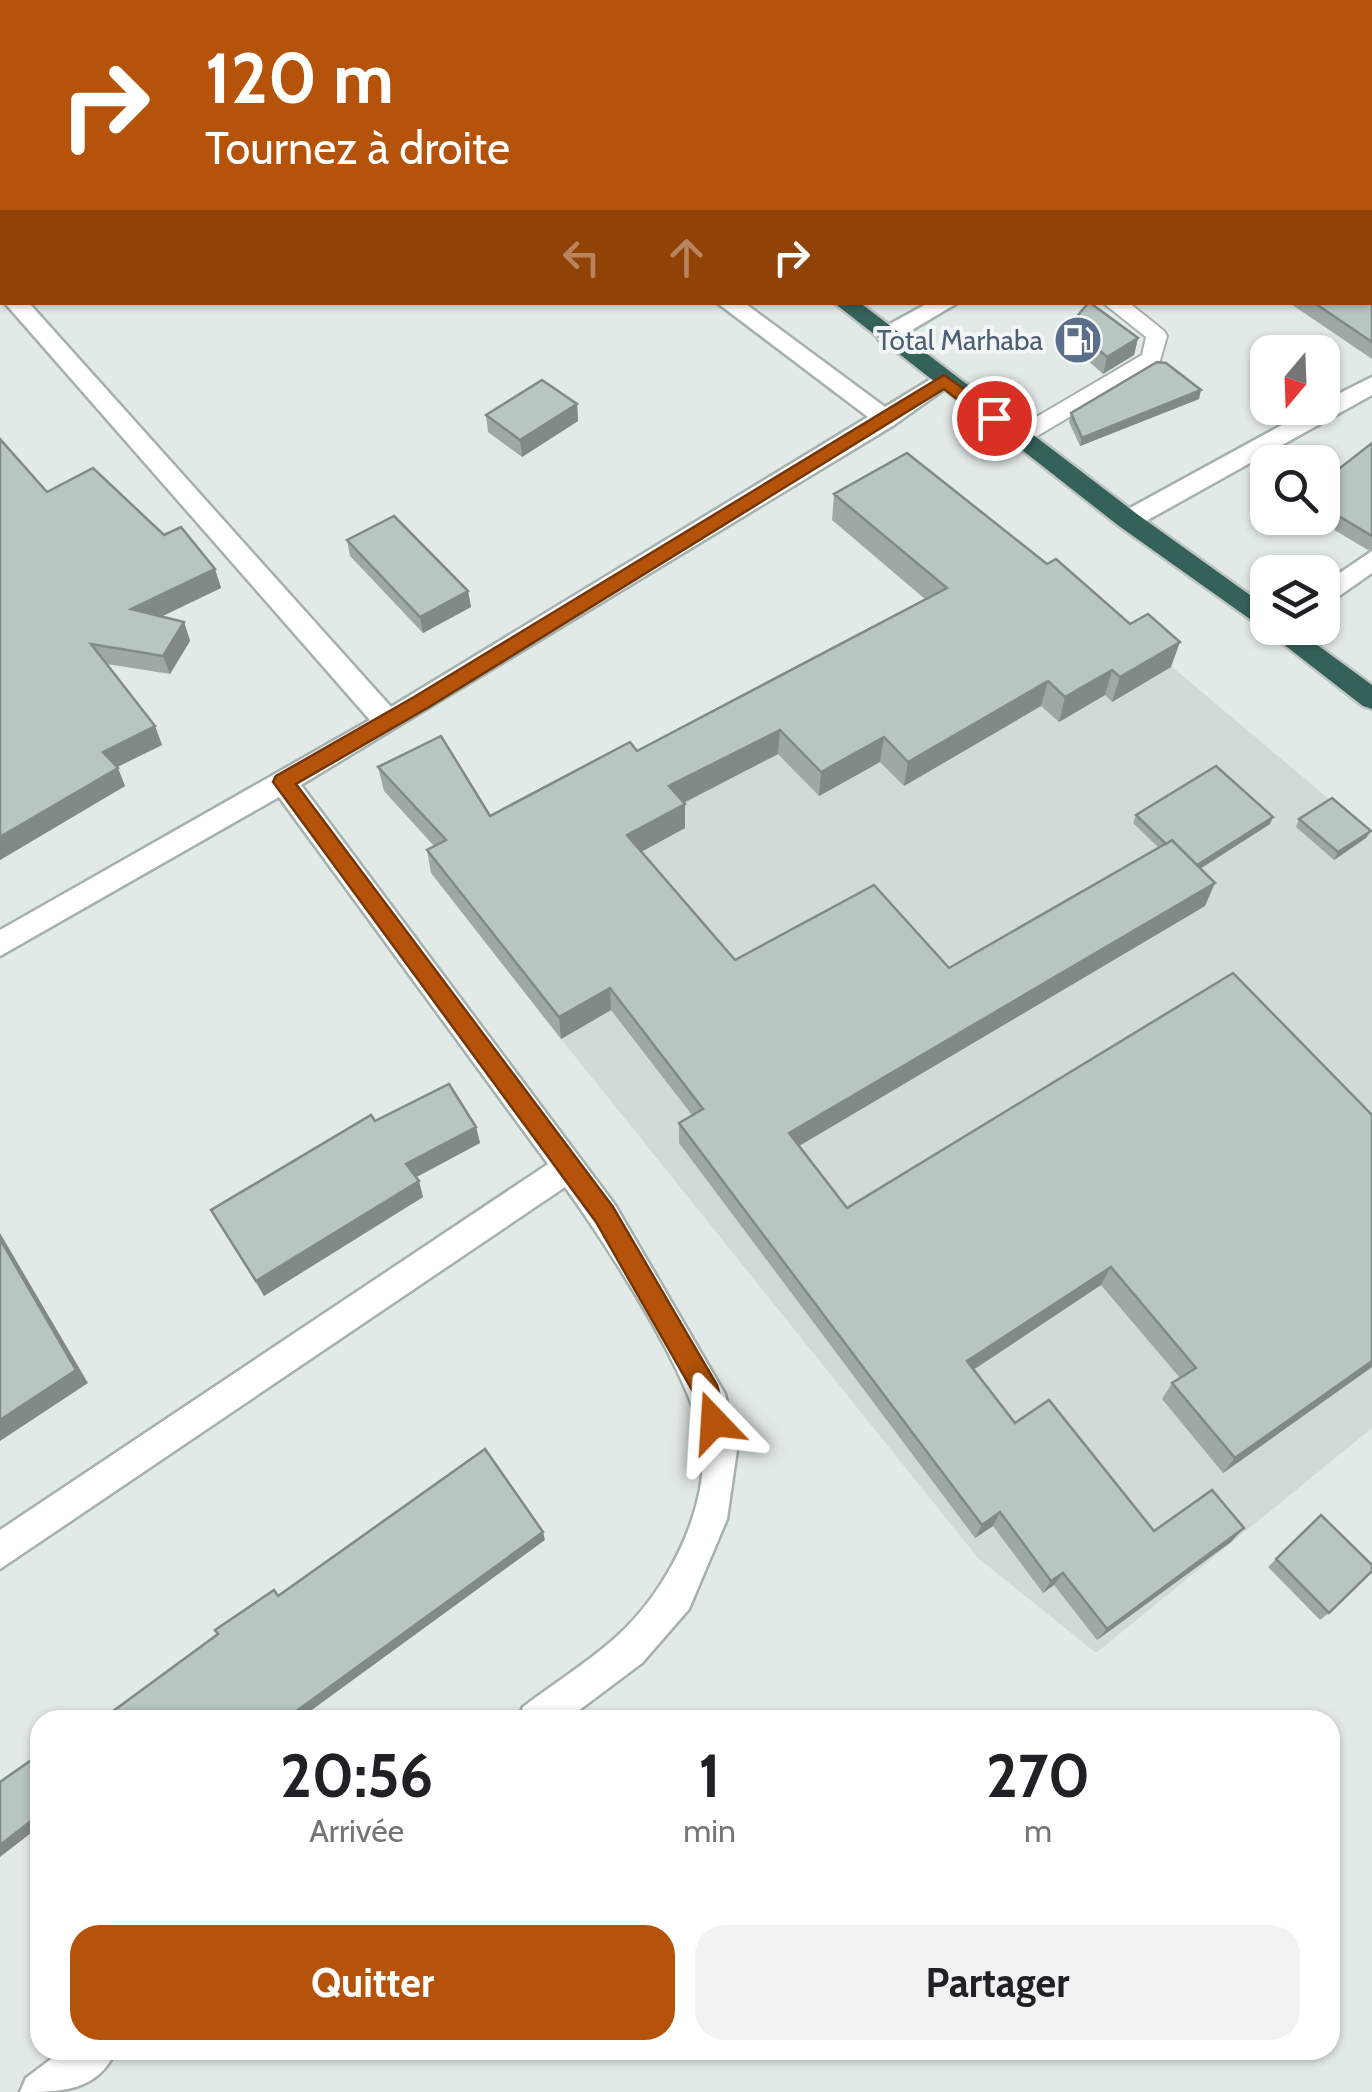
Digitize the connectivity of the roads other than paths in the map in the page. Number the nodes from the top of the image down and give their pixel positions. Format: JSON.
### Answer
{"nodes":[{"id":1,"x":18,"y":305,"type":"edge"},
{"id":2,"x":731,"y":305,"type":"edge"},
{"id":3,"x":848,"y":305,"type":"edge"},
{"id":4,"x":942,"y":305,"type":"edge"},
{"id":5,"x":1117,"y":305,"type":"edge"},
{"id":6,"x":887,"y":335,"type":"junction"},
{"id":7,"x":944,"y":380,"type":"junction"},
{"id":8,"x":1372,"y":385,"type":"edge"},
{"id":9,"x":886,"y":419,"type":"junction"},
{"id":10,"x":1019,"y":437,"type":"junction"},
{"id":11,"x":1128,"y":520,"type":"junction"},
{"id":12,"x":1372,"y":560,"type":"edge"},
{"id":13,"x":1340,"y":585,"type":"edge"},
{"id":14,"x":1250,"y":607,"type":"edge"},
{"id":15,"x":1302,"y":645,"type":"edge"},
{"id":16,"x":1372,"y":699,"type":"edge"},
{"id":17,"x":388,"y":722,"type":"junction"},
{"id":18,"x":283,"y":782,"type":"junction"},
{"id":19,"x":0,"y":944,"type":"edge"},
{"id":20,"x":569,"y":1167,"type":"junction"},
{"id":21,"x":0,"y":1551,"type":"edge"},
{"id":22,"x":549,"y":1710,"type":"edge"},
{"id":23,"x":83,"y":2060,"type":"edge"},
{"id":24,"x":40,"y":2092,"type":"edge"}],
"edges":[{"from":1,"to":17,"type":"street"},
{"from":2,"to":9,"type":"street"},
{"from":3,"to":6,"type":"highway"},
{"from":4,"to":6,"type":"street"},
{"from":5,"to":10,"type":"lane"},
{"from":6,"to":7,"type":"highway"},
{"from":7,"to":9,"type":"street"},
{"from":7,"to":10,"type":"highway"},
{"from":8,"to":11,"type":"street"},
{"from":9,"to":17,"type":"street"},
{"from":10,"to":11,"type":"highway"},
{"from":11,"to":14,"type":"highway"},
{"from":12,"to":13,"type":"street"},
{"from":15,"to":16,"type":"highway"},
{"from":17,"to":18,"type":"street"},
{"from":18,"to":19,"type":"street"},
{"from":18,"to":20,"type":"street"},
{"from":20,"to":21,"type":"street"},
{"from":20,"to":22,"type":"street"},
{"from":23,"to":24,"type":"street"}]}
